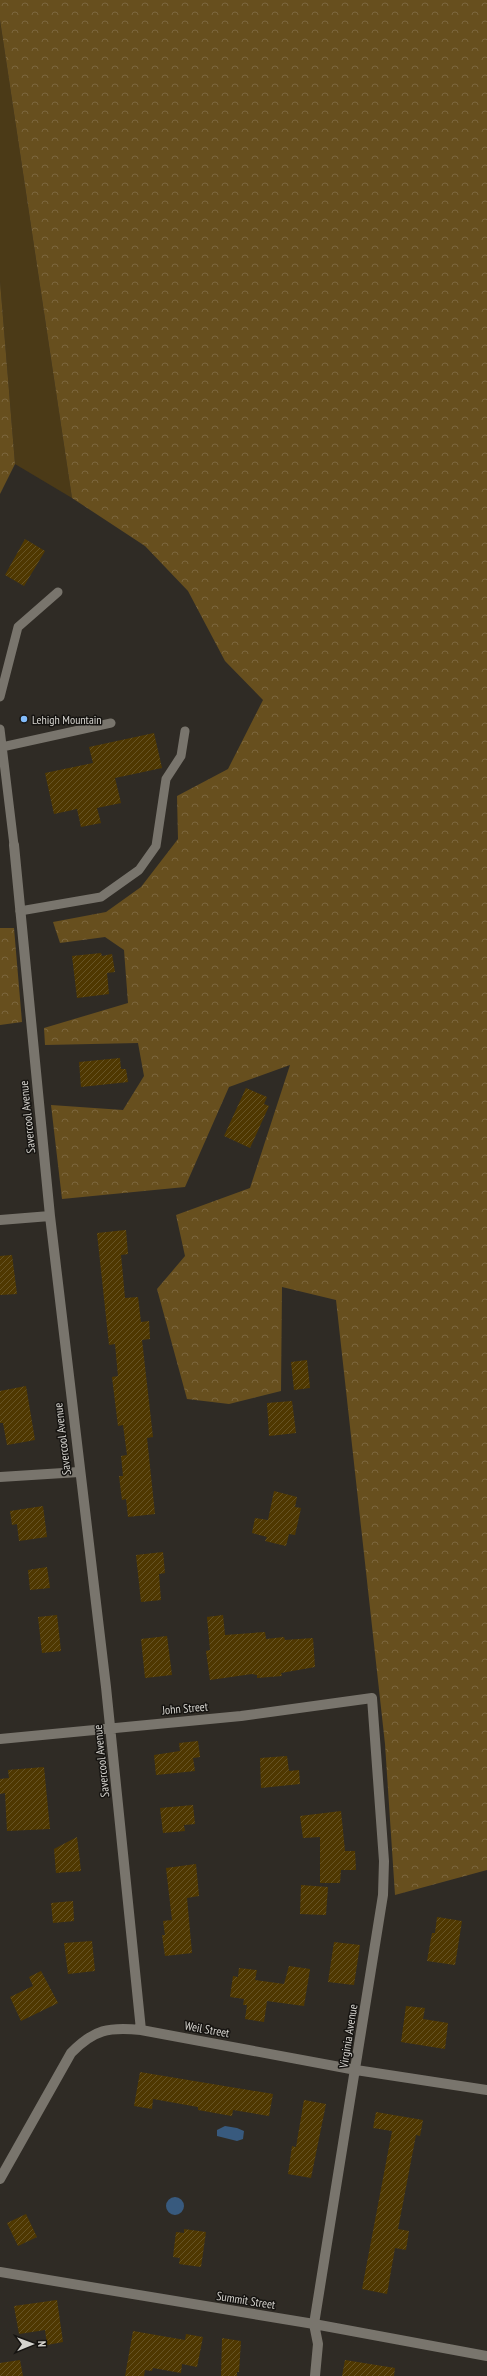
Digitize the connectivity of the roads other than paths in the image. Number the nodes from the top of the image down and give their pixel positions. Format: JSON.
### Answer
{"nodes":[{"id":1,"x":58,"y":592,"type":"dead end"},
{"id":2,"x":0,"y":697,"type":"edge"},
{"id":3,"x":112,"y":723,"type":"dead end"},
{"id":4,"x":0,"y":729,"type":"edge"},
{"id":5,"x":185,"y":731,"type":"dead end"},
{"id":6,"x":2,"y":747,"type":"junction"},
{"id":7,"x":14,"y":845,"type":"joint"},
{"id":8,"x":20,"y":911,"type":"junction"},
{"id":9,"x":50,"y":1216,"type":"junction"},
{"id":10,"x":0,"y":1220,"type":"edge"},
{"id":11,"x":79,"y":1472,"type":"junction"},
{"id":12,"x":0,"y":1477,"type":"edge"},
{"id":13,"x":372,"y":1698,"type":"joint"},
{"id":14,"x":111,"y":1728,"type":"junction"},
{"id":15,"x":0,"y":1739,"type":"edge"},
{"id":16,"x":141,"y":2030,"type":"junction"},
{"id":17,"x":356,"y":2070,"type":"junction"},
{"id":18,"x":487,"y":2090,"type":"edge"},
{"id":19,"x":0,"y":2179,"type":"edge"},
{"id":20,"x":0,"y":2272,"type":"edge"},
{"id":21,"x":314,"y":2324,"type":"junction"},
{"id":22,"x":487,"y":2356,"type":"edge"},
{"id":23,"x":315,"y":2376,"type":"edge"}],
"edges":[{"from":1,"to":2,"type":"lane"},
{"from":3,"to":6,"type":"lane"},
{"from":4,"to":6,"type":"lane"},
{"from":5,"to":8,"type":"lane"},
{"from":6,"to":7,"type":"lane"},
{"from":7,"to":8,"type":"street","name":"Savercool Avenue"},
{"from":8,"to":9,"type":"street","name":"Savercool Avenue"},
{"from":9,"to":10,"type":"street"},
{"from":9,"to":11,"type":"street","name":"Savercool Avenue"},
{"from":11,"to":12,"type":"street"},
{"from":11,"to":14,"type":"street","name":"Savercool Avenue"},
{"from":13,"to":14,"type":"street","name":"John Street"},
{"from":13,"to":17,"type":"street","name":"Virginia Avenue"},
{"from":14,"to":15,"type":"street","name":"John Street"},
{"from":14,"to":16,"type":"street","name":"Savercool Avenue"},
{"from":16,"to":17,"type":"street","name":"Weil Street"},
{"from":16,"to":19,"type":"street","name":"Weil Street"},
{"from":17,"to":18,"type":"street","name":"Weil Street"},
{"from":17,"to":21,"type":"street","name":"Virginia Avenue"},
{"from":20,"to":21,"type":"street","name":"Summit Street"},
{"from":21,"to":22,"type":"street","name":"Summit Street"},
{"from":21,"to":23,"type":"street","name":"Virginia Avenue"}]}
